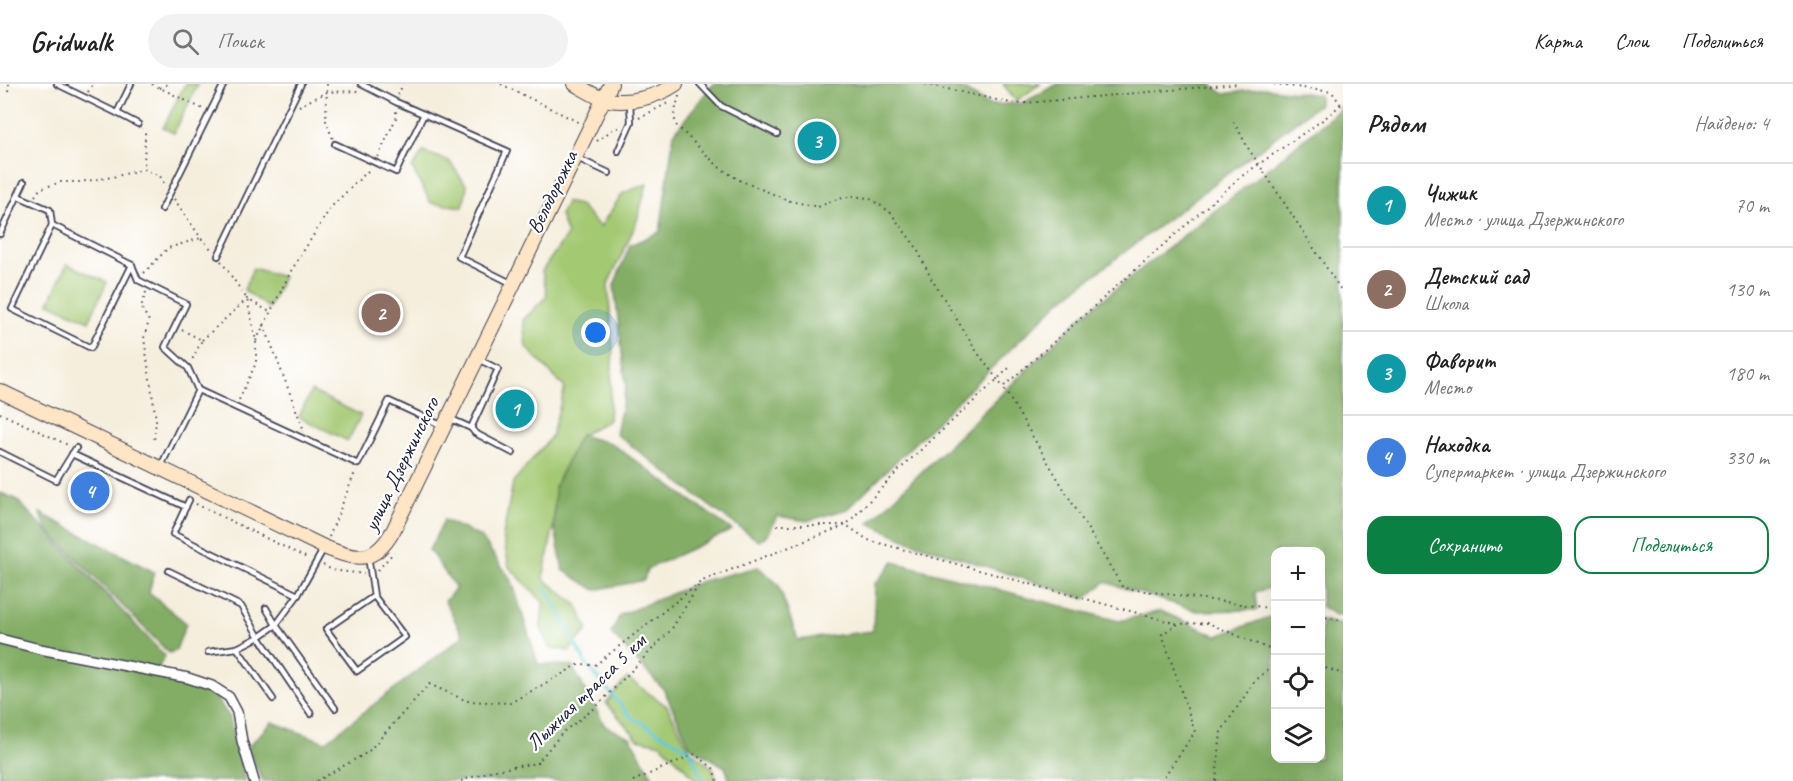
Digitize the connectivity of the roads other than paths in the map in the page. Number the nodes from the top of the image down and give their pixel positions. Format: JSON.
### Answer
{"nodes":[{"id":1,"x":57,"y":84,"type":"edge"},
{"id":2,"x":130,"y":84,"type":"edge"},
{"id":3,"x":224,"y":84,"type":"edge"},
{"id":4,"x":301,"y":84,"type":"edge"},
{"id":5,"x":361,"y":84,"type":"edge"},
{"id":6,"x":575,"y":84,"type":"edge"},
{"id":7,"x":610,"y":84,"type":"edge"},
{"id":8,"x":700,"y":84,"type":"edge"},
{"id":9,"x":676,"y":91,"type":"edge"},
{"id":10,"x":604,"y":99,"type":"junction"},
{"id":11,"x":629,"y":101,"type":"junction"},
{"id":12,"x":117,"y":113,"type":"junction"},
{"id":13,"x":424,"y":114,"type":"junction"},
{"id":14,"x":138,"y":124,"type":"road end"},
{"id":15,"x":777,"y":134,"type":"dead end"},
{"id":16,"x":335,"y":144,"type":"road end"},
{"id":17,"x":618,"y":151,"type":"dead end"},
{"id":18,"x":579,"y":159,"type":"junction"},
{"id":19,"x":609,"y":173,"type":"dead end"},
{"id":20,"x":24,"y":182,"type":"dead end"},
{"id":21,"x":18,"y":196,"type":"junction"},
{"id":22,"x":162,"y":208,"type":"dead end"},
{"id":23,"x":52,"y":225,"type":"junction"},
{"id":24,"x":0,"y":234,"type":"edge"},
{"id":25,"x":218,"y":256,"type":"road end"},
{"id":26,"x":132,"y":265,"type":"junction"},
{"id":27,"x":513,"y":284,"type":"junction"},
{"id":28,"x":476,"y":358,"type":"junction"},
{"id":29,"x":198,"y":390,"type":"junction"},
{"id":30,"x":0,"y":391,"type":"edge"},
{"id":31,"x":446,"y":422,"type":"junction"},
{"id":32,"x":471,"y":428,"type":"junction"},
{"id":33,"x":76,"y":448,"type":"dead end"},
{"id":34,"x":0,"y":452,"type":"edge"},
{"id":35,"x":513,"y":453,"type":"dead end"},
{"id":36,"x":72,"y":454,"type":"junction"},
{"id":37,"x":160,"y":467,"type":"junction"},
{"id":38,"x":189,"y":500,"type":"dead end"},
{"id":39,"x":186,"y":507,"type":"junction"},
{"id":40,"x":324,"y":547,"type":"junction"},
{"id":41,"x":368,"y":556,"type":"junction"},
{"id":42,"x":170,"y":572,"type":"dead end"},
{"id":43,"x":298,"y":595,"type":"junction"},
{"id":44,"x":374,"y":596,"type":"junction"},
{"id":45,"x":267,"y":608,"type":"dead end"},
{"id":46,"x":276,"y":625,"type":"junction"},
{"id":47,"x":259,"y":637,"type":"junction"},
{"id":48,"x":0,"y":639,"type":"edge"},
{"id":49,"x":237,"y":648,"type":"junction"},
{"id":50,"x":208,"y":652,"type":"dead end"},
{"id":51,"x":273,"y":699,"type":"dead end"},
{"id":52,"x":335,"y":708,"type":"dead end"},
{"id":53,"x":311,"y":714,"type":"dead end"},
{"id":54,"x":254,"y":781,"type":"edge"}],
"edges":[{"from":1,"to":12,"type":"lane"},
{"from":2,"to":12,"type":"lane"},
{"from":3,"to":22,"type":"lane"},
{"from":4,"to":25,"type":"lane"},
{"from":5,"to":13,"type":"lane"},
{"from":6,"to":10,"type":"main road"},
{"from":7,"to":10,"type":"main road","name":"улица Дзержинского"},
{"from":8,"to":15,"type":"lane"},
{"from":9,"to":11,"type":"main road"},
{"from":10,"to":11,"type":"main road"},
{"from":10,"to":18,"type":"main road","name":"улица Дзержинского"},
{"from":11,"to":17,"type":"lane"},
{"from":12,"to":14,"type":"lane"},
{"from":13,"to":16,"type":"lane"},
{"from":13,"to":27,"type":"lane"},
{"from":18,"to":19,"type":"lane"},
{"from":18,"to":27,"type":"main road","name":"улица Дзержинского"},
{"from":20,"to":21,"type":"lane"},
{"from":21,"to":23,"type":"lane"},
{"from":21,"to":24,"type":"lane"},
{"from":23,"to":26,"type":"lane"},
{"from":23,"to":26,"type":"lane"},
{"from":26,"to":29,"type":"lane"},
{"from":27,"to":28,"type":"main road","name":"улица Дзержинского"},
{"from":28,"to":31,"type":"main road","name":"улица Дзержинского"},
{"from":28,"to":32,"type":"lane"},
{"from":29,"to":31,"type":"lane"},
{"from":29,"to":37,"type":"lane"},
{"from":30,"to":37,"type":"main road","name":"улица Дзержинского"},
{"from":31,"to":32,"type":"lane"},
{"from":31,"to":41,"type":"main road","name":"улица Дзержинского"},
{"from":32,"to":35,"type":"lane"},
{"from":33,"to":36,"type":"lane"},
{"from":34,"to":36,"type":"lane"},
{"from":36,"to":39,"type":"lane"},
{"from":37,"to":40,"type":"main road","name":"улица Дзержинского"},
{"from":38,"to":39,"type":"lane"},
{"from":39,"to":43,"type":"lane"},
{"from":40,"to":41,"type":"main road","name":"улица Дзержинского"},
{"from":40,"to":43,"type":"lane"},
{"from":41,"to":44,"type":"lane"},
{"from":42,"to":47,"type":"lane"},
{"from":43,"to":46,"type":"lane"},
{"from":44,"to":44,"type":"lane"},
{"from":45,"to":46,"type":"lane"},
{"from":46,"to":47,"type":"lane"},
{"from":46,"to":52,"type":"lane"},
{"from":47,"to":49,"type":"lane"},
{"from":47,"to":53,"type":"lane"},
{"from":48,"to":54,"type":"street"},
{"from":49,"to":50,"type":"lane"},
{"from":49,"to":51,"type":"lane"}]}
